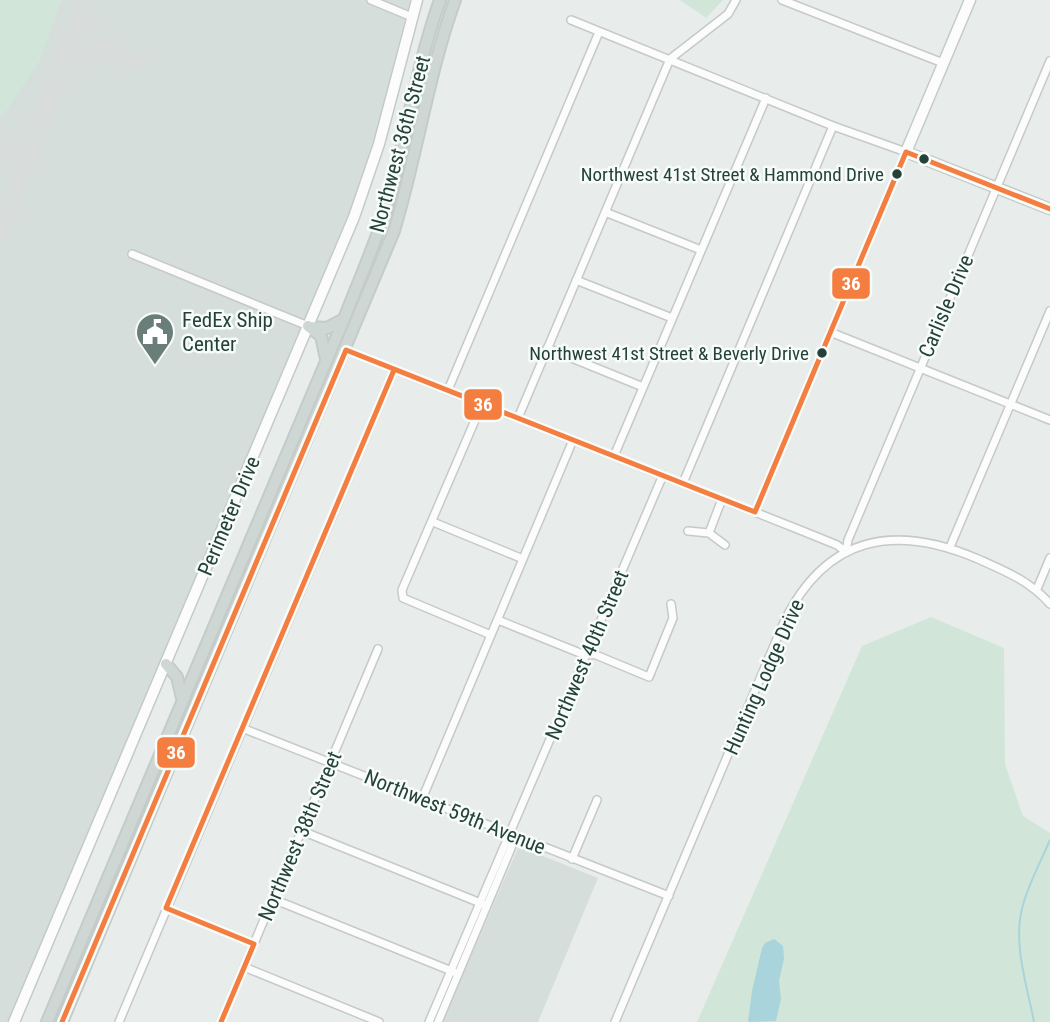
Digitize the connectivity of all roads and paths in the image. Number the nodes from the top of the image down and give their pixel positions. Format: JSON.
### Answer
{"nodes":[{"id":1,"x":371,"y":0,"type":"edge"},
{"id":2,"x":417,"y":0,"type":"edge"},
{"id":3,"x":440,"y":0,"type":"edge"},
{"id":4,"x":455,"y":0,"type":"edge"},
{"id":5,"x":736,"y":0,"type":"edge"},
{"id":6,"x":782,"y":0,"type":"edge"},
{"id":7,"x":970,"y":0,"type":"edge"},
{"id":8,"x":411,"y":17,"type":"junction"},
{"id":9,"x":571,"y":20,"type":"dead end"},
{"id":10,"x":599,"y":32,"type":"junction"},
{"id":11,"x":670,"y":59,"type":"junction"},
{"id":12,"x":1050,"y":61,"type":"edge"},
{"id":13,"x":943,"y":64,"type":"junction"},
{"id":14,"x":766,"y":98,"type":"junction"},
{"id":15,"x":833,"y":126,"type":"junction"},
{"id":16,"x":906,"y":152,"type":"junction"},
{"id":17,"x":996,"y":188,"type":"junction"},
{"id":18,"x":389,"y":200,"type":"junction"},
{"id":19,"x":403,"y":203,"type":"junction"},
{"id":20,"x":1050,"y":209,"type":"edge"},
{"id":21,"x":605,"y":212,"type":"junction"},
{"id":22,"x":701,"y":250,"type":"junction"},
{"id":23,"x":132,"y":254,"type":"dead end"},
{"id":24,"x":576,"y":280,"type":"junction"},
{"id":25,"x":1050,"y":311,"type":"edge"},
{"id":26,"x":344,"y":318,"type":"junction"},
{"id":27,"x":672,"y":318,"type":"junction"},
{"id":28,"x":309,"y":326,"type":"junction"},
{"id":29,"x":830,"y":332,"type":"junction"},
{"id":30,"x":547,"y":348,"type":"junction"},
{"id":31,"x":346,"y":350,"type":"junction"},
{"id":32,"x":326,"y":359,"type":"junction"},
{"id":33,"x":919,"y":368,"type":"junction"},
{"id":34,"x":394,"y":370,"type":"junction"},
{"id":35,"x":643,"y":387,"type":"junction"},
{"id":36,"x":448,"y":390,"type":"junction"},
{"id":37,"x":482,"y":404,"type":"junction"},
{"id":38,"x":1010,"y":404,"type":"junction"},
{"id":39,"x":518,"y":418,"type":"junction"},
{"id":40,"x":1050,"y":420,"type":"edge"},
{"id":41,"x":573,"y":440,"type":"junction"},
{"id":42,"x":614,"y":456,"type":"junction"},
{"id":43,"x":663,"y":475,"type":"junction"},
{"id":44,"x":682,"y":483,"type":"junction"},
{"id":45,"x":722,"y":499,"type":"junction"},
{"id":46,"x":755,"y":512,"type":"junction"},
{"id":47,"x":433,"y":522,"type":"junction"},
{"id":48,"x":256,"y":525,"type":"junction"},
{"id":49,"x":270,"y":531,"type":"junction"},
{"id":50,"x":688,"y":531,"type":"dead end"},
{"id":51,"x":709,"y":533,"type":"junction"},
{"id":52,"x":725,"y":545,"type":"dead end"},
{"id":53,"x":950,"y":547,"type":"junction"},
{"id":54,"x":846,"y":552,"type":"junction"},
{"id":55,"x":1050,"y":558,"type":"edge"},
{"id":56,"x":523,"y":559,"type":"junction"},
{"id":57,"x":1037,"y":589,"type":"junction"},
{"id":58,"x":671,"y":604,"type":"dead end"},
{"id":59,"x":1050,"y":604,"type":"edge"},
{"id":60,"x":498,"y":620,"type":"junction"},
{"id":61,"x":491,"y":635,"type":"junction"},
{"id":62,"x":378,"y":649,"type":"dead end"},
{"id":63,"x":588,"y":653,"type":"junction"},
{"id":64,"x":200,"y":659,"type":"junction"},
{"id":65,"x":166,"y":664,"type":"junction"},
{"id":66,"x":207,"y":680,"type":"junction"},
{"id":67,"x":185,"y":695,"type":"junction"},
{"id":68,"x":242,"y":728,"type":"junction"},
{"id":69,"x":331,"y":763,"type":"junction"},
{"id":70,"x":152,"y":773,"type":"junction"},
{"id":71,"x":158,"y":795,"type":"junction"},
{"id":72,"x":422,"y":799,"type":"junction"},
{"id":73,"x":597,"y":800,"type":"dead end"},
{"id":74,"x":127,"y":831,"type":"junction"},
{"id":75,"x":302,"y":831,"type":"junction"},
{"id":76,"x":510,"y":835,"type":"junction"},
{"id":77,"x":572,"y":859,"type":"junction"},
{"id":78,"x":118,"y":889,"type":"junction"},
{"id":79,"x":101,"y":894,"type":"junction"},
{"id":80,"x":669,"y":896,"type":"junction"},
{"id":81,"x":273,"y":899,"type":"junction"},
{"id":82,"x":483,"y":904,"type":"junction"},
{"id":83,"x":166,"y":908,"type":"junction"},
{"id":84,"x":254,"y":944,"type":"junction"},
{"id":85,"x":244,"y":967,"type":"junction"},
{"id":86,"x":454,"y":972,"type":"junction"},
{"id":87,"x":14,"y":1022,"type":"edge"},
{"id":88,"x":47,"y":1022,"type":"edge"},
{"id":89,"x":62,"y":1022,"type":"edge"},
{"id":90,"x":119,"y":1022,"type":"edge"},
{"id":91,"x":221,"y":1022,"type":"edge"},
{"id":92,"x":379,"y":1022,"type":"edge"},
{"id":93,"x":429,"y":1022,"type":"edge"},
{"id":94,"x":438,"y":1022,"type":"edge"},
{"id":95,"x":615,"y":1022,"type":"edge"}],
"edges":[{"from":1,"to":8,"type":"street"},
{"from":2,"to":8,"type":"street","name":"Perimeter Drive"},
{"from":3,"to":18,"type":"main road","name":"Northwest 36th Street"},
{"from":4,"to":19,"type":"main road","name":"Northwest 36th Street"},
{"from":5,"to":11,"type":"street"},
{"from":6,"to":13,"type":"street"},
{"from":7,"to":13,"type":"street"},
{"from":8,"to":28,"type":"street","name":"Perimeter Drive"},
{"from":9,"to":10,"type":"street"},
{"from":10,"to":11,"type":"street"},
{"from":10,"to":36,"type":"street"},
{"from":11,"to":14,"type":"street"},
{"from":11,"to":21,"type":"street"},
{"from":12,"to":17,"type":"street","name":"Carlisle Drive"},
{"from":13,"to":16,"type":"street"},
{"from":14,"to":15,"type":"street"},
{"from":14,"to":22,"type":"street"},
{"from":15,"to":16,"type":"street"},
{"from":15,"to":44,"type":"street"},
{"from":16,"to":17,"type":"street"},
{"from":16,"to":29,"type":"street"},
{"from":17,"to":20,"type":"street"},
{"from":17,"to":33,"type":"street","name":"Carlisle Drive"},
{"from":18,"to":19,"type":"main road"},
{"from":18,"to":26,"type":"main road","name":"Northwest 36th Street"},
{"from":19,"to":31,"type":"main road","name":"Northwest 36th Street"},
{"from":21,"to":22,"type":"street"},
{"from":21,"to":24,"type":"street"},
{"from":22,"to":27,"type":"street"},
{"from":23,"to":28,"type":"street"},
{"from":24,"to":27,"type":"street"},
{"from":24,"to":30,"type":"street"},
{"from":25,"to":38,"type":"street"},
{"from":26,"to":28,"type":"main road"},
{"from":26,"to":32,"type":"main road","name":"Northwest 36th Street"},
{"from":27,"to":35,"type":"street"},
{"from":28,"to":32,"type":"main road"},
{"from":28,"to":65,"type":"street","name":"Perimeter Drive"},
{"from":29,"to":33,"type":"street"},
{"from":29,"to":46,"type":"street"},
{"from":30,"to":35,"type":"street"},
{"from":30,"to":39,"type":"street"},
{"from":31,"to":34,"type":"street"},
{"from":31,"to":49,"type":"main road","name":"Northwest 36th Street"},
{"from":32,"to":48,"type":"main road","name":"Northwest 36th Street"},
{"from":33,"to":38,"type":"street"},
{"from":33,"to":54,"type":"street","name":"Carlisle Drive"},
{"from":34,"to":36,"type":"street"},
{"from":34,"to":68,"type":"street"},
{"from":35,"to":42,"type":"street"},
{"from":36,"to":37,"type":"street"},
{"from":37,"to":39,"type":"street"},
{"from":37,"to":47,"type":"street"},
{"from":38,"to":40,"type":"street"},
{"from":38,"to":53,"type":"street"},
{"from":39,"to":41,"type":"street"},
{"from":41,"to":42,"type":"street"},
{"from":41,"to":56,"type":"street"},
{"from":42,"to":43,"type":"street"},
{"from":43,"to":44,"type":"street"},
{"from":43,"to":63,"type":"street","name":"Northwest 40th Street"},
{"from":44,"to":45,"type":"street"},
{"from":45,"to":46,"type":"street"},
{"from":45,"to":51,"type":"street"},
{"from":46,"to":54,"type":"street"},
{"from":47,"to":56,"type":"street"},
{"from":47,"to":61,"type":"street"},
{"from":48,"to":49,"type":"main road"},
{"from":48,"to":64,"type":"main road","name":"Northwest 36th Street"},
{"from":49,"to":66,"type":"main road","name":"Northwest 36th Street"},
{"from":50,"to":51,"type":"street"},
{"from":51,"to":52,"type":"street"},
{"from":53,"to":54,"type":"street","name":"Hunting Lodge Drive"},
{"from":53,"to":57,"type":"street","name":"Hunting Lodge Drive"},
{"from":54,"to":80,"type":"street","name":"Hunting Lodge Drive"},
{"from":55,"to":57,"type":"street"},
{"from":56,"to":60,"type":"street"},
{"from":57,"to":59,"type":"street","name":"Hunting Lodge Drive"},
{"from":58,"to":63,"type":"street"},
{"from":60,"to":61,"type":"street"},
{"from":60,"to":63,"type":"street"},
{"from":61,"to":72,"type":"street"},
{"from":62,"to":69,"type":"street","name":"Northwest 38th Street"},
{"from":63,"to":76,"type":"street","name":"Northwest 40th Street"},
{"from":64,"to":66,"type":"main road"},
{"from":64,"to":67,"type":"main road","name":"Northwest 36th Street"},
{"from":65,"to":67,"type":"main road"},
{"from":65,"to":87,"type":"street","name":"Perimeter Drive"},
{"from":66,"to":67,"type":"main road"},
{"from":66,"to":71,"type":"main road","name":"Northwest 36th Street"},
{"from":67,"to":70,"type":"main road","name":"Northwest 36th Street"},
{"from":68,"to":69,"type":"street","name":"Northwest 59th Avenue"},
{"from":68,"to":83,"type":"street"},
{"from":69,"to":72,"type":"street","name":"Northwest 59th Avenue"},
{"from":69,"to":75,"type":"street","name":"Northwest 38th Street"},
{"from":70,"to":71,"type":"main road"},
{"from":70,"to":74,"type":"main road","name":"Northwest 36th Street"},
{"from":71,"to":78,"type":"main road","name":"Northwest 36th Street"},
{"from":72,"to":76,"type":"street","name":"Northwest 59th Avenue"},
{"from":73,"to":77,"type":"street"},
{"from":74,"to":78,"type":"main road"},
{"from":74,"to":79,"type":"main road","name":"Northwest 36th Street"},
{"from":75,"to":81,"type":"street","name":"Northwest 38th Street"},
{"from":75,"to":82,"type":"street"},
{"from":76,"to":77,"type":"street","name":"Northwest 59th Avenue"},
{"from":76,"to":82,"type":"street","name":"Northwest 40th Street"},
{"from":77,"to":80,"type":"street","name":"Northwest 59th Avenue"},
{"from":78,"to":79,"type":"main road"},
{"from":78,"to":89,"type":"main road","name":"Northwest 36th Street"},
{"from":79,"to":88,"type":"main road","name":"Northwest 36th Street"},
{"from":80,"to":95,"type":"street","name":"Hunting Lodge Drive"},
{"from":81,"to":84,"type":"street","name":"Northwest 38th Street"},
{"from":81,"to":86,"type":"street"},
{"from":82,"to":86,"type":"street","name":"Northwest 40th Street"},
{"from":83,"to":84,"type":"street"},
{"from":83,"to":90,"type":"street"},
{"from":84,"to":85,"type":"street","name":"Northwest 38th Street"},
{"from":85,"to":91,"type":"street","name":"Northwest 38th Street"},
{"from":85,"to":92,"type":"street"},
{"from":86,"to":93,"type":"street","name":"Northwest 40th Street"},
{"from":86,"to":94,"type":"street","name":"Northwest 40th Street"}]}
